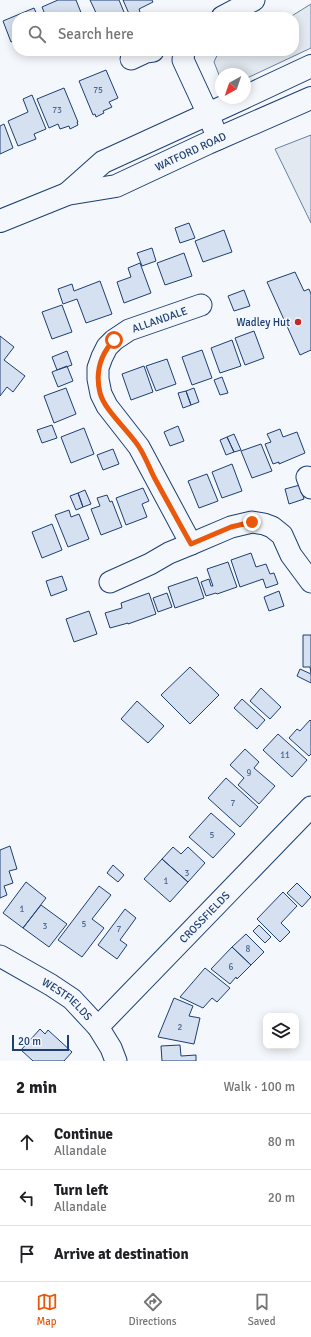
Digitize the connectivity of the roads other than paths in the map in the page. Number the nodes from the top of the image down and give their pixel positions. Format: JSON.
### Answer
{"nodes":[{"id":1,"x":254,"y":0,"type":"edge"},
{"id":2,"x":231,"y":12,"type":"edge"},
{"id":3,"x":137,"y":56,"type":"edge"},
{"id":4,"x":180,"y":56,"type":"edge"},
{"id":5,"x":131,"y":59,"type":"dead end"},
{"id":6,"x":311,"y":66,"type":"edge"},
{"id":7,"x":251,"y":94,"type":"edge"},
{"id":8,"x":311,"y":98,"type":"edge"},
{"id":9,"x":229,"y":104,"type":"edge"},
{"id":10,"x":208,"y":114,"type":"junction"},
{"id":11,"x":218,"y":139,"type":"junction"},
{"id":12,"x":67,"y":194,"type":"junction"},
{"id":13,"x":0,"y":221,"type":"edge"},
{"id":14,"x":201,"y":305,"type":"dead end"},
{"id":15,"x":191,"y":544,"type":"junction"},
{"id":16,"x":110,"y":582,"type":"dead end"},
{"id":17,"x":311,"y":582,"type":"edge"},
{"id":18,"x":311,"y":807,"type":"edge"},
{"id":19,"x":0,"y":956,"type":"edge"},
{"id":20,"x":98,"y":1028,"type":"junction"},
{"id":21,"x":116,"y":1061,"type":"edge"}],
"edges":[{"from":1,"to":2,"type":"street"},
{"from":3,"to":5,"type":"street"},
{"from":4,"to":10,"type":"street"},
{"from":6,"to":7,"type":"main road","name":"WATFORD ROAD"},
{"from":8,"to":11,"type":"main road","name":"WATFORD ROAD"},
{"from":9,"to":10,"type":"main road","name":"WATFORD ROAD"},
{"from":10,"to":11,"type":"street"},
{"from":10,"to":12,"type":"main road","name":"WATFORD ROAD"},
{"from":11,"to":12,"type":"main road","name":"WATFORD ROAD"},
{"from":12,"to":13,"type":"main road","name":"WATFORD ROAD"},
{"from":14,"to":15,"type":"street","name":"ALLANDALE"},
{"from":15,"to":16,"type":"street"},
{"from":15,"to":17,"type":"street"},
{"from":18,"to":20,"type":"street","name":"CROSSFIELDS"},
{"from":19,"to":20,"type":"street","name":"WESTFIELDS"},
{"from":20,"to":21,"type":"street","name":"WESTFIELDS"}]}
